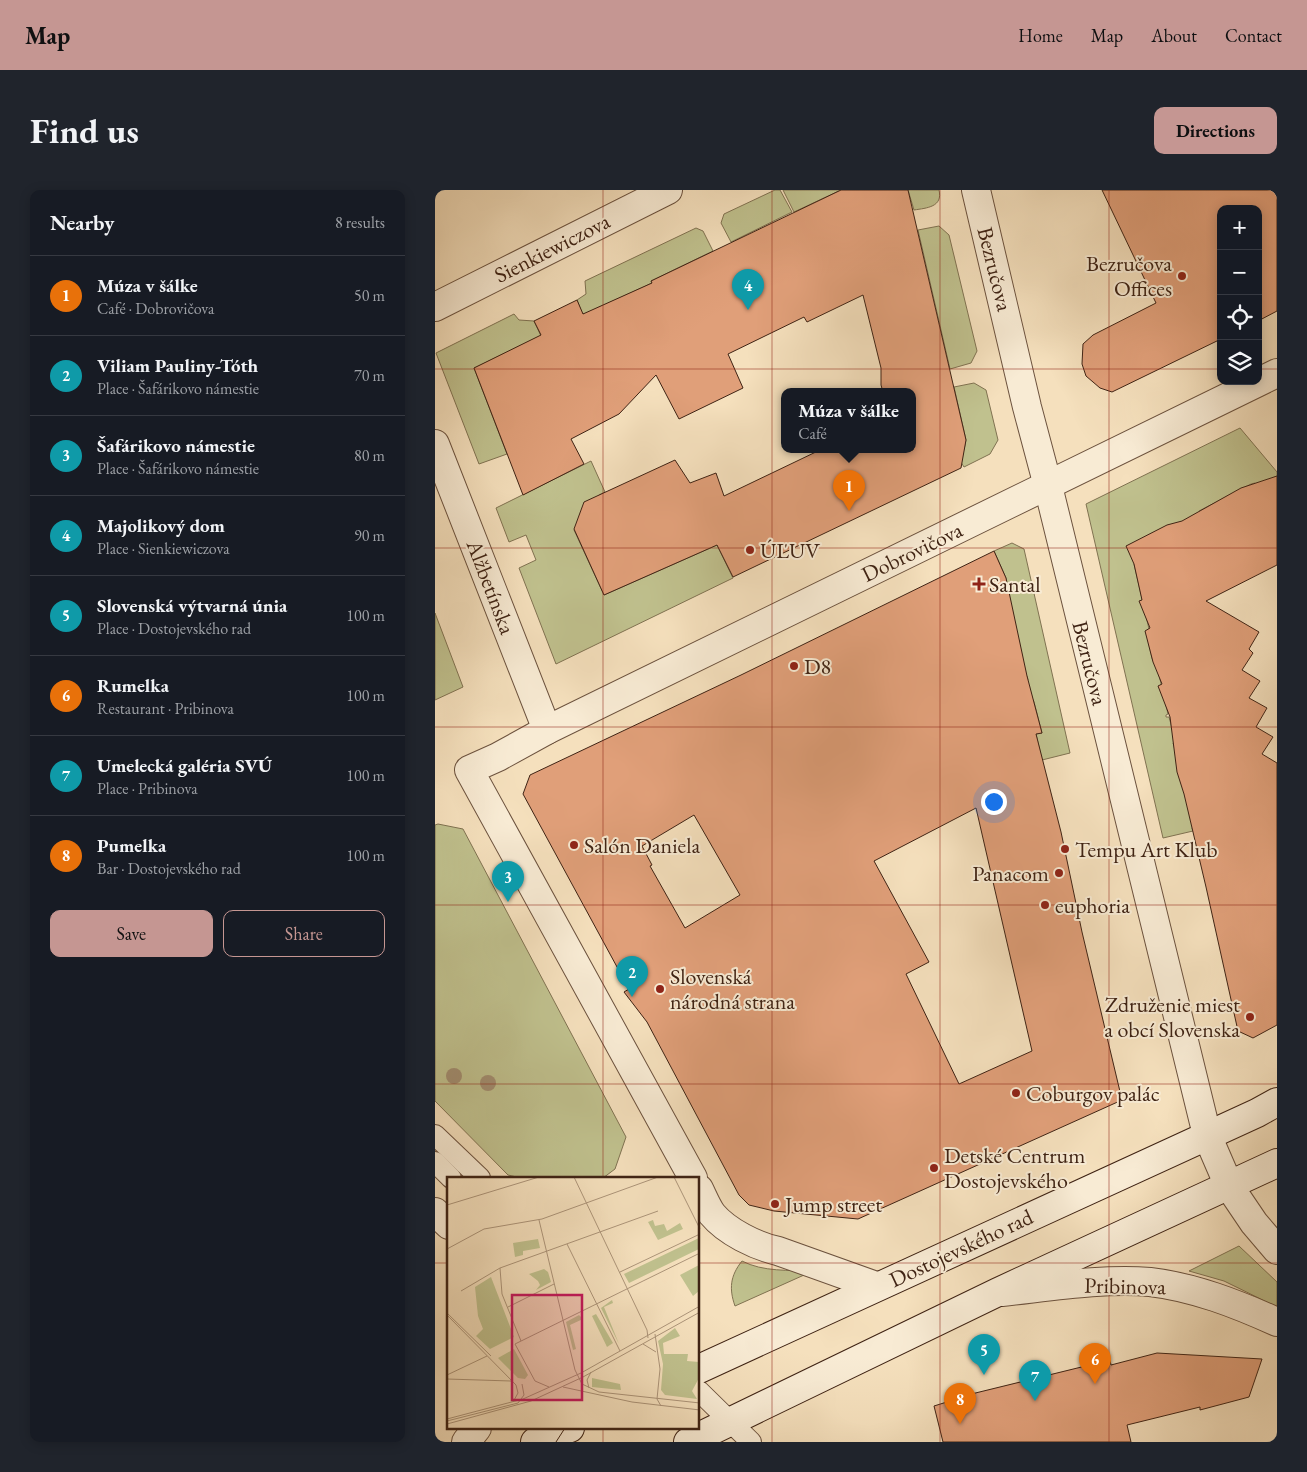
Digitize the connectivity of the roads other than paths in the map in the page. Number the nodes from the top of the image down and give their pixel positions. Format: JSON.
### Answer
{"nodes":[{"id":1,"x":668,"y":190,"type":"edge"},
{"id":2,"x":975,"y":190,"type":"edge"},
{"id":3,"x":435,"y":307,"type":"edge"},
{"id":4,"x":1277,"y":373,"type":"edge"},
{"id":5,"x":435,"y":444,"type":"edge"},
{"id":6,"x":1048,"y":486,"type":"junction"},
{"id":7,"x":547,"y":730,"type":"junction"},
{"id":8,"x":1277,"y":1102,"type":"edge"},
{"id":9,"x":435,"y":1134,"type":"edge"},
{"id":10,"x":1207,"y":1135,"type":"junction"},
{"id":11,"x":435,"y":1162,"type":"edge"},
{"id":12,"x":1277,"y":1163,"type":"edge"},
{"id":13,"x":450,"y":1177,"type":"edge"},
{"id":14,"x":479,"y":1177,"type":"edge"},
{"id":15,"x":692,"y":1177,"type":"edge"},
{"id":16,"x":1229,"y":1186,"type":"junction"},
{"id":17,"x":700,"y":1191,"type":"edge"},
{"id":18,"x":435,"y":1212,"type":"edge"},
{"id":19,"x":447,"y":1223,"type":"edge"},
{"id":20,"x":1277,"y":1250,"type":"edge"},
{"id":21,"x":876,"y":1286,"type":"junction"},
{"id":22,"x":998,"y":1292,"type":"junction"},
{"id":23,"x":1277,"y":1322,"type":"edge"},
{"id":24,"x":700,"y":1369,"type":"edge"},
{"id":25,"x":700,"y":1396,"type":"edge"},
{"id":26,"x":475,"y":1430,"type":"edge"},
{"id":27,"x":565,"y":1430,"type":"edge"},
{"id":28,"x":710,"y":1432,"type":"edge"},
{"id":29,"x":466,"y":1442,"type":"edge"},
{"id":30,"x":535,"y":1442,"type":"edge"},
{"id":31,"x":751,"y":1442,"type":"edge"}],
"edges":[{"from":1,"to":3,"type":"street","name":"Sienkiewiczova"},
{"from":2,"to":6,"type":"street","name":"Bezručova"},
{"from":4,"to":6,"type":"street","name":"Dobrovičova"},
{"from":5,"to":7,"type":"street","name":"Alžbetínska"},
{"from":6,"to":7,"type":"street","name":"Dobrovičova"},
{"from":6,"to":10,"type":"street","name":"Bezručova"},
{"from":7,"to":15,"type":"street","name":"Dobrovičova"},
{"from":8,"to":10,"type":"street","name":"Dostojevského rad"},
{"from":9,"to":14,"type":"lane"},
{"from":10,"to":16,"type":"street"},
{"from":10,"to":21,"type":"street","name":"Dostojevského rad"},
{"from":11,"to":13,"type":"lane"},
{"from":12,"to":16,"type":"street"},
{"from":16,"to":20,"type":"street"},
{"from":16,"to":22,"type":"street"},
{"from":17,"to":21,"type":"street"},
{"from":18,"to":19,"type":"street"},
{"from":21,"to":24,"type":"street","name":"Dostojevského rad"},
{"from":22,"to":23,"type":"street","name":"Pribinova"},
{"from":22,"to":28,"type":"street"},
{"from":25,"to":28,"type":"lane"},
{"from":26,"to":29,"type":"street"},
{"from":27,"to":30,"type":"street"},
{"from":28,"to":31,"type":"lane"}]}
